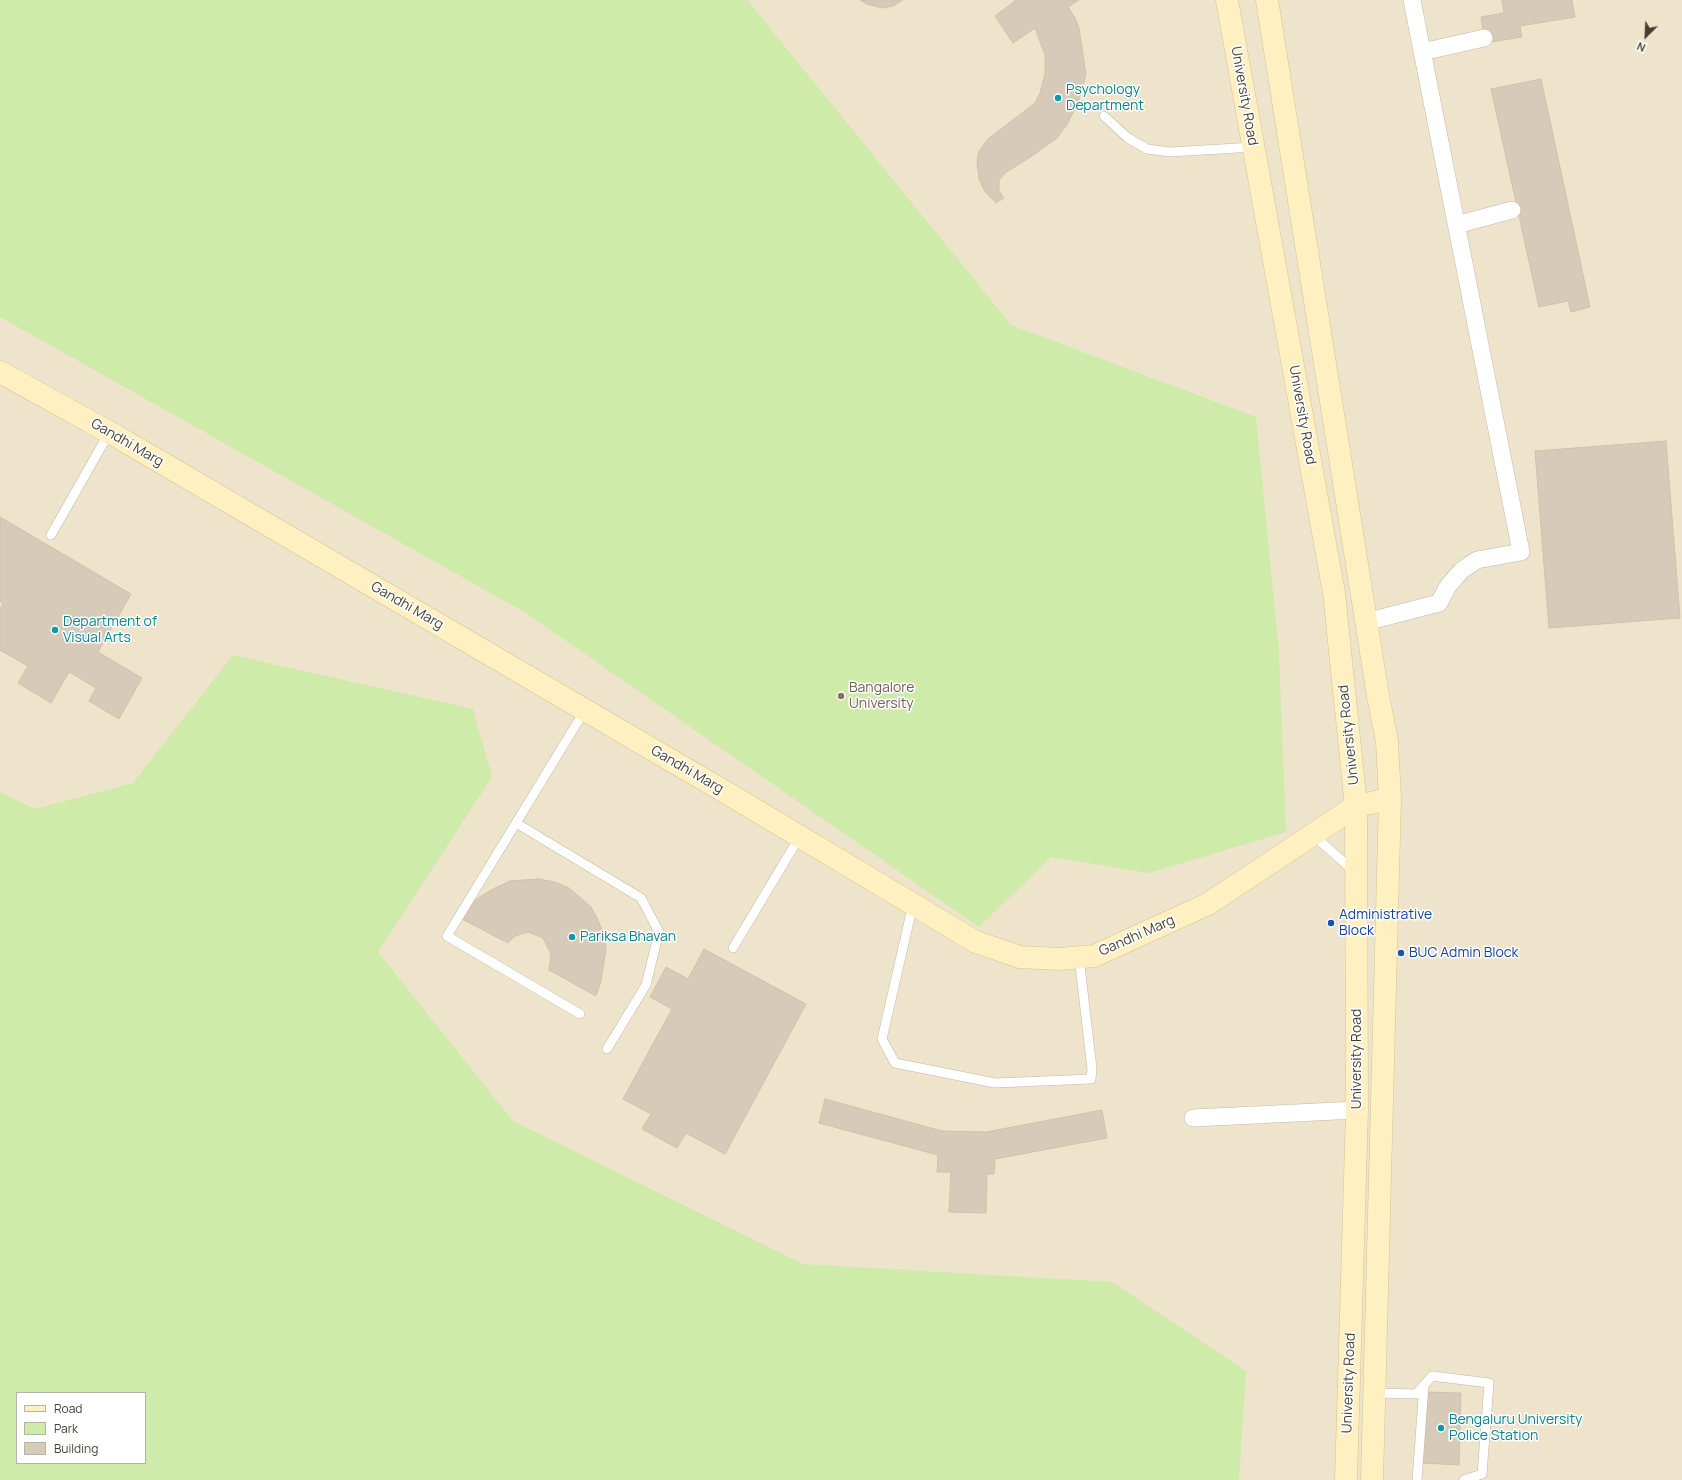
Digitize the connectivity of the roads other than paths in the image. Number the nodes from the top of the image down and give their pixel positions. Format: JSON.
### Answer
{"nodes":[{"id":1,"x":1227,"y":0,"type":"edge"},
{"id":2,"x":1267,"y":0,"type":"edge"},
{"id":3,"x":1412,"y":0,"type":"edge"},
{"id":4,"x":1484,"y":38,"type":"dead end"},
{"id":5,"x":1422,"y":52,"type":"junction"},
{"id":6,"x":1104,"y":116,"type":"dead end"},
{"id":7,"x":1254,"y":146,"type":"junction"},
{"id":8,"x":1512,"y":210,"type":"dead end"},
{"id":9,"x":1456,"y":225,"type":"junction"},
{"id":10,"x":0,"y":372,"type":"edge"},
{"id":11,"x":109,"y":433,"type":"junction"},
{"id":12,"x":51,"y":535,"type":"dead end"},
{"id":13,"x":1366,"y":622,"type":"junction"},
{"id":14,"x":585,"y":710,"type":"junction"},
{"id":15,"x":1390,"y":799,"type":"junction"},
{"id":16,"x":1356,"y":806,"type":"junction"},
{"id":17,"x":516,"y":823,"type":"junction"},
{"id":18,"x":1313,"y":835,"type":"junction"},
{"id":19,"x":800,"y":836,"type":"junction"},
{"id":20,"x":1357,"y":874,"type":"junction"},
{"id":21,"x":913,"y":904,"type":"junction"},
{"id":22,"x":733,"y":948,"type":"dead end"},
{"id":23,"x":1079,"y":957,"type":"junction"},
{"id":24,"x":580,"y":1014,"type":"dead end"},
{"id":25,"x":606,"y":1049,"type":"dead end"},
{"id":26,"x":1357,"y":1110,"type":"junction"},
{"id":27,"x":1193,"y":1118,"type":"dead end"},
{"id":28,"x":1351,"y":1314,"type":"junction"},
{"id":29,"x":1377,"y":1314,"type":"junction"},
{"id":30,"x":1424,"y":1385,"type":"junction"},
{"id":31,"x":1375,"y":1393,"type":"junction"},
{"id":32,"x":1346,"y":1480,"type":"edge"},
{"id":33,"x":1372,"y":1480,"type":"edge"},
{"id":34,"x":1417,"y":1480,"type":"edge"},
{"id":35,"x":1464,"y":1480,"type":"edge"}],
"edges":[{"from":1,"to":7,"type":"main road","name":"University Road"},
{"from":2,"to":13,"type":"main road","name":"University Road"},
{"from":3,"to":5,"type":"street"},
{"from":4,"to":5,"type":"street"},
{"from":5,"to":9,"type":"street"},
{"from":6,"to":7,"type":"lane"},
{"from":7,"to":16,"type":"main road","name":"University Road"},
{"from":8,"to":9,"type":"street"},
{"from":9,"to":13,"type":"street"},
{"from":10,"to":11,"type":"main road","name":"Gandhi Marg"},
{"from":11,"to":12,"type":"lane"},
{"from":11,"to":14,"type":"main road","name":"Gandhi Marg"},
{"from":13,"to":15,"type":"main road","name":"University Road"},
{"from":14,"to":17,"type":"lane"},
{"from":14,"to":19,"type":"main road","name":"Gandhi Marg"},
{"from":15,"to":16,"type":"main road","name":"Gandhi Marg"},
{"from":15,"to":29,"type":"main road","name":"University Road"},
{"from":16,"to":18,"type":"main road","name":"Gandhi Marg"},
{"from":16,"to":20,"type":"main road","name":"University Road"},
{"from":17,"to":24,"type":"lane"},
{"from":17,"to":25,"type":"lane"},
{"from":18,"to":20,"type":"lane"},
{"from":18,"to":23,"type":"main road","name":"Gandhi Marg"},
{"from":19,"to":21,"type":"main road","name":"Gandhi Marg"},
{"from":19,"to":22,"type":"lane"},
{"from":20,"to":26,"type":"main road","name":"University Road"},
{"from":21,"to":23,"type":"main road","name":"Gandhi Marg"},
{"from":21,"to":23,"type":"lane"},
{"from":26,"to":27,"type":"street"},
{"from":26,"to":28,"type":"main road","name":"University Road"},
{"from":28,"to":29,"type":"main road"},
{"from":28,"to":32,"type":"main road","name":"University Road"},
{"from":29,"to":31,"type":"main road","name":"University Road"},
{"from":30,"to":31,"type":"lane"},
{"from":30,"to":34,"type":"lane"},
{"from":30,"to":35,"type":"lane"},
{"from":31,"to":33,"type":"main road","name":"University Road"}]}
